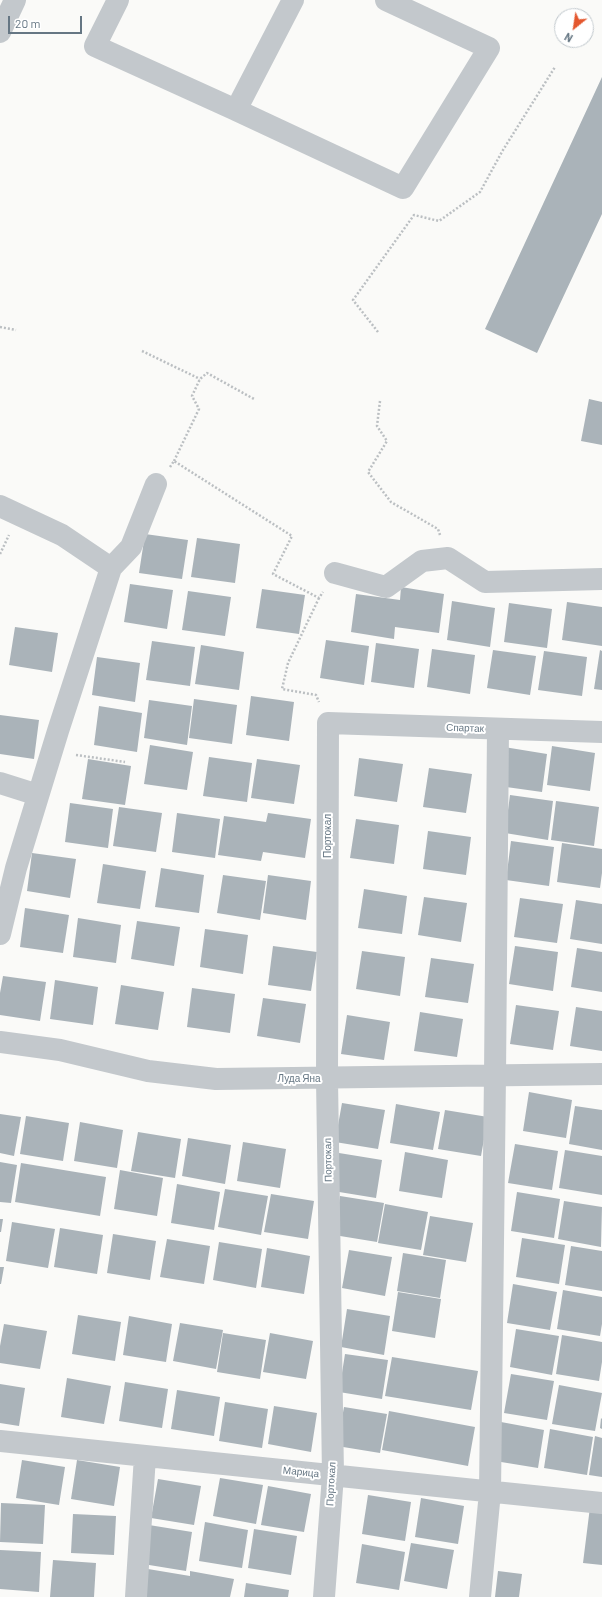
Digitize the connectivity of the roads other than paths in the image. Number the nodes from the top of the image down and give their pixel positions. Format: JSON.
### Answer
{"nodes":[{"id":1,"x":15,"y":0,"type":"edge"},
{"id":2,"x":118,"y":0,"type":"edge"},
{"id":3,"x":293,"y":0,"type":"edge"},
{"id":4,"x":386,"y":0,"type":"edge"},
{"id":5,"x":0,"y":32,"type":"edge"},
{"id":6,"x":236,"y":110,"type":"junction"},
{"id":7,"x":156,"y":484,"type":"road end"},
{"id":8,"x":0,"y":506,"type":"edge"},
{"id":9,"x":111,"y":568,"type":"junction"},
{"id":10,"x":335,"y":573,"type":"road end"},
{"id":11,"x":602,"y":579,"type":"edge"},
{"id":12,"x":328,"y":723,"type":"joint"},
{"id":13,"x":498,"y":729,"type":"junction"},
{"id":14,"x":602,"y":732,"type":"edge"},
{"id":15,"x":0,"y":783,"type":"edge"},
{"id":16,"x":38,"y":795,"type":"junction"},
{"id":17,"x":0,"y":934,"type":"edge"},
{"id":18,"x":0,"y":1042,"type":"edge"},
{"id":19,"x":602,"y":1074,"type":"edge"},
{"id":20,"x":496,"y":1075,"type":"junction"},
{"id":21,"x":327,"y":1079,"type":"junction"},
{"id":22,"x":0,"y":1441,"type":"edge"},
{"id":23,"x":145,"y":1456,"type":"junction"},
{"id":24,"x":333,"y":1475,"type":"junction"},
{"id":25,"x":490,"y":1492,"type":"junction"},
{"id":26,"x":602,"y":1503,"type":"edge"},
{"id":27,"x":136,"y":1597,"type":"edge"},
{"id":28,"x":324,"y":1597,"type":"edge"},
{"id":29,"x":480,"y":1597,"type":"edge"}],
"edges":[{"from":1,"to":5,"type":"street"},
{"from":2,"to":6,"type":"street"},
{"from":3,"to":6,"type":"street"},
{"from":4,"to":6,"type":"street"},
{"from":7,"to":9,"type":"street"},
{"from":8,"to":9,"type":"street"},
{"from":9,"to":16,"type":"street"},
{"from":10,"to":11,"type":"street"},
{"from":12,"to":13,"type":"street","name":"Спартак"},
{"from":12,"to":21,"type":"street","name":"Портокал"},
{"from":13,"to":14,"type":"street","name":"Спартак"},
{"from":13,"to":20,"type":"street"},
{"from":15,"to":16,"type":"street"},
{"from":16,"to":17,"type":"street"},
{"from":18,"to":21,"type":"street","name":"Луда Яна"},
{"from":19,"to":20,"type":"street","name":"Луда Яна"},
{"from":20,"to":21,"type":"street","name":"Луда Яна"},
{"from":20,"to":25,"type":"street"},
{"from":21,"to":24,"type":"street","name":"Портокал"},
{"from":22,"to":23,"type":"street","name":"Марица"},
{"from":23,"to":24,"type":"street","name":"Марица"},
{"from":23,"to":27,"type":"street"},
{"from":24,"to":25,"type":"street","name":"Марица"},
{"from":24,"to":28,"type":"street","name":"Портокал"},
{"from":25,"to":26,"type":"street","name":"Марица"},
{"from":25,"to":29,"type":"street"}]}
